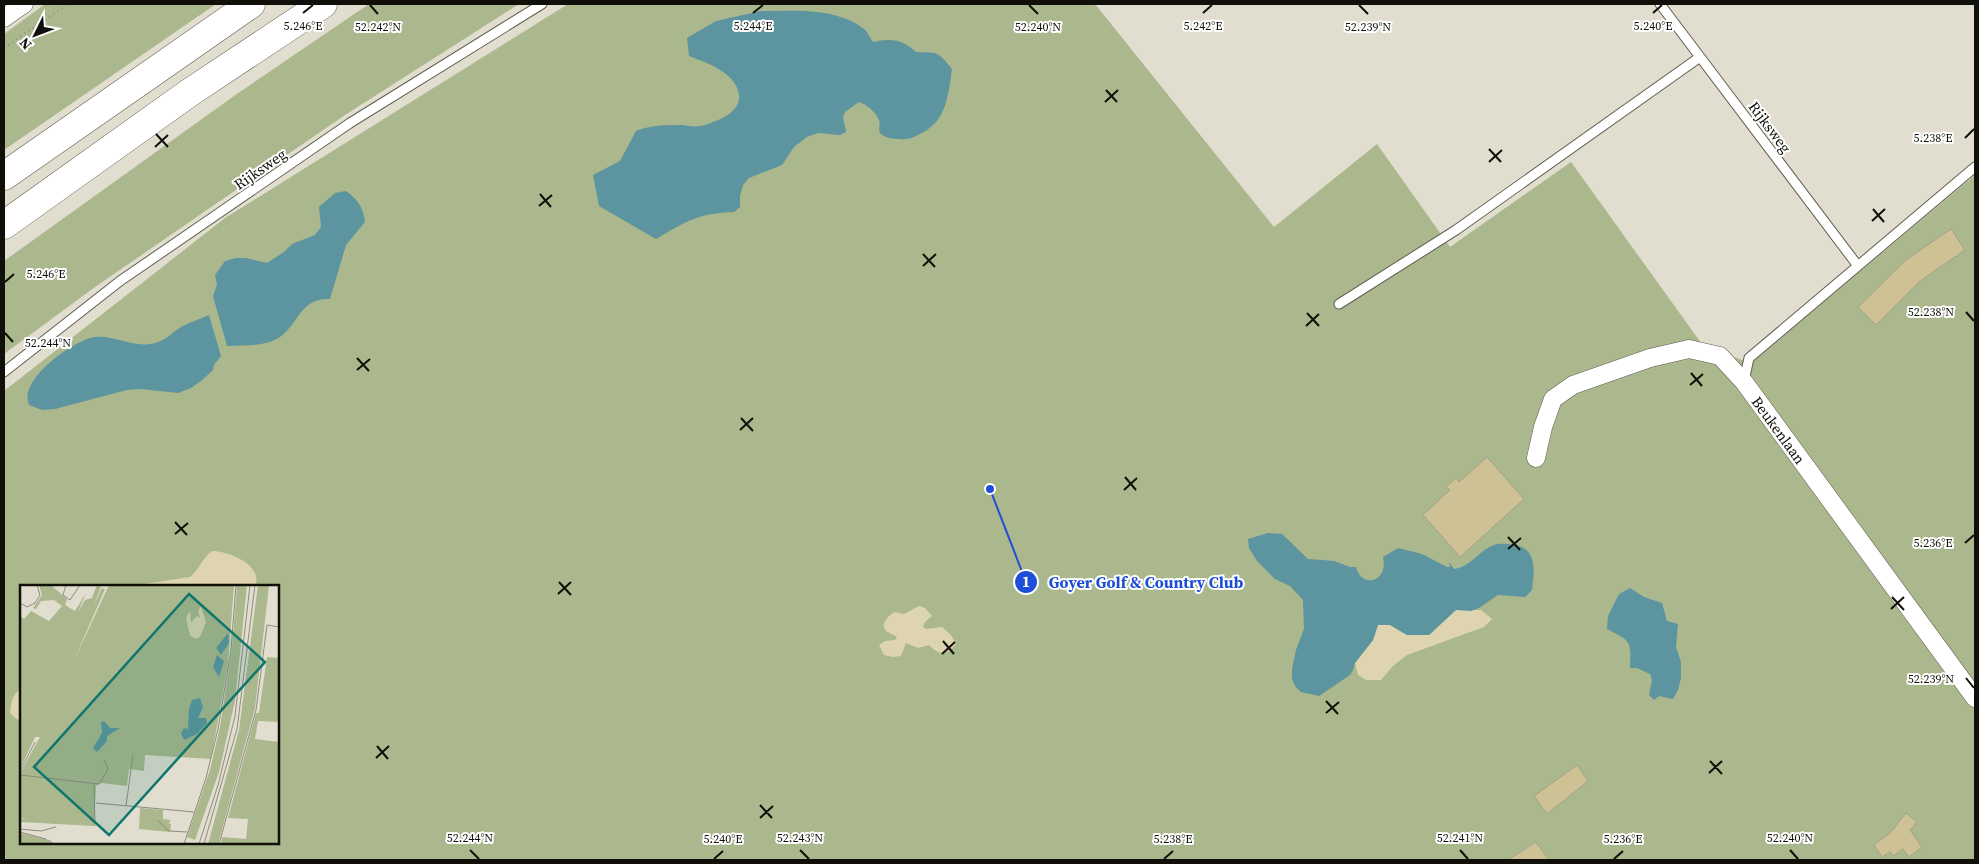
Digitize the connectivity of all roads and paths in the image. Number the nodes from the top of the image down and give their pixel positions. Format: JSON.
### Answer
{"nodes":[{"id":1,"x":24,"y":4,"type":"edge"},
{"id":2,"x":68,"y":4,"type":"edge"},
{"id":3,"x":251,"y":4,"type":"edge"},
{"id":4,"x":323,"y":4,"type":"edge"},
{"id":5,"x":542,"y":4,"type":"edge"},
{"id":6,"x":1660,"y":4,"type":"edge"},
{"id":7,"x":4,"y":18,"type":"edge"},
{"id":8,"x":4,"y":48,"type":"edge"},
{"id":9,"x":1700,"y":57,"type":"junction"},
{"id":10,"x":1975,"y":167,"type":"edge"},
{"id":11,"x":4,"y":176,"type":"edge"},
{"id":12,"x":4,"y":225,"type":"edge"},
{"id":13,"x":1858,"y":266,"type":"junction"},
{"id":14,"x":1339,"y":304,"type":"dead end"},
{"id":15,"x":4,"y":372,"type":"edge"},
{"id":16,"x":1744,"y":382,"type":"junction"},
{"id":17,"x":1536,"y":458,"type":"dead end"},
{"id":18,"x":1975,"y":698,"type":"edge"}],
"edges":[{"from":1,"to":7,"type":"street"},
{"from":2,"to":8,"type":"path"},
{"from":3,"to":11,"type":"highway"},
{"from":4,"to":12,"type":"highway"},
{"from":5,"to":15,"type":"lane","name":"Rijksweg"},
{"from":6,"to":9,"type":"lane","name":"Rijksweg"},
{"from":9,"to":13,"type":"lane","name":"Rijksweg"},
{"from":9,"to":14,"type":"lane"},
{"from":10,"to":13,"type":"lane"},
{"from":13,"to":16,"type":"lane"},
{"from":16,"to":17,"type":"street","name":"Beukenlaan"},
{"from":16,"to":18,"type":"street","name":"Beukenlaan"}]}
